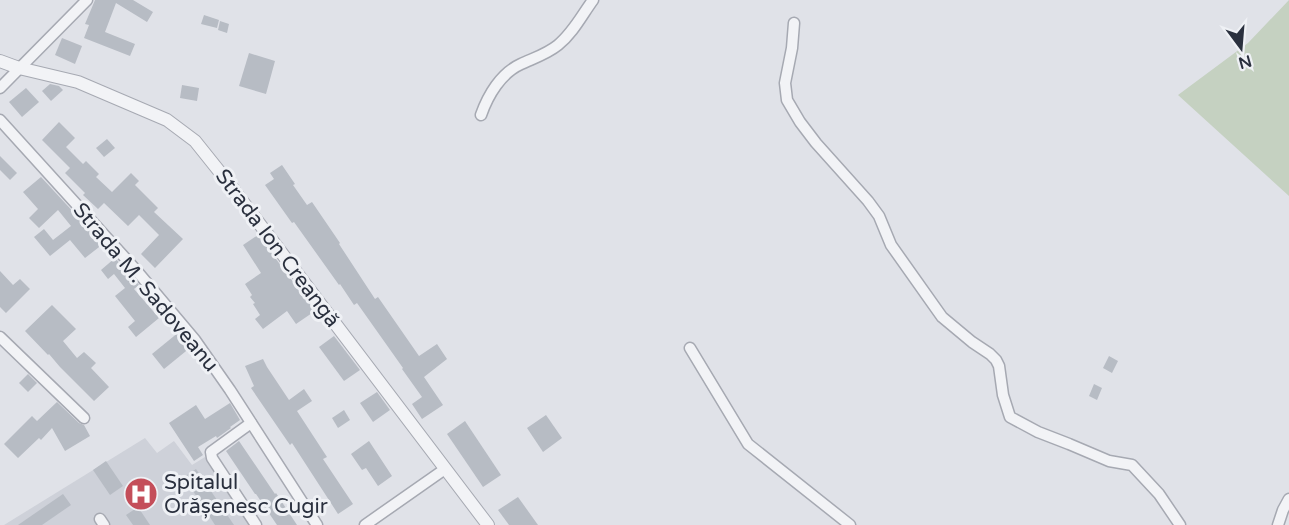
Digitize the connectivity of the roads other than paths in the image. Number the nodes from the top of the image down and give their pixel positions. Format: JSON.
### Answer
{"nodes":[{"id":1,"x":87,"y":0,"type":"edge"},
{"id":2,"x":593,"y":0,"type":"edge"},
{"id":3,"x":794,"y":23,"type":"dead end"},
{"id":4,"x":0,"y":61,"type":"edge"},
{"id":5,"x":20,"y":68,"type":"junction"},
{"id":6,"x":0,"y":88,"type":"edge"},
{"id":7,"x":481,"y":115,"type":"dead end"},
{"id":8,"x":0,"y":120,"type":"edge"},
{"id":9,"x":0,"y":337,"type":"edge"},
{"id":10,"x":690,"y":348,"type":"dead end"},
{"id":11,"x":84,"y":418,"type":"dead end"},
{"id":12,"x":251,"y":423,"type":"junction"},
{"id":13,"x":445,"y":469,"type":"junction"},
{"id":14,"x":1289,"y":500,"type":"edge"},
{"id":15,"x":256,"y":525,"type":"edge"},
{"id":16,"x":317,"y":525,"type":"edge"},
{"id":17,"x":365,"y":525,"type":"edge"},
{"id":18,"x":488,"y":525,"type":"edge"},
{"id":19,"x":850,"y":525,"type":"edge"},
{"id":20,"x":1180,"y":525,"type":"edge"},
{"id":21,"x":1278,"y":525,"type":"edge"}],
"edges":[{"from":1,"to":5,"type":"street"},
{"from":2,"to":7,"type":"street"},
{"from":3,"to":20,"type":"street"},
{"from":4,"to":5,"type":"street","name":"Strada Ion Creangă"},
{"from":5,"to":6,"type":"street"},
{"from":5,"to":13,"type":"street","name":"Strada Ion Creangă"},
{"from":8,"to":12,"type":"street","name":"Strada M. Sadoveanu"},
{"from":9,"to":11,"type":"street"},
{"from":10,"to":19,"type":"street"},
{"from":12,"to":15,"type":"street"},
{"from":12,"to":16,"type":"street","name":"Strada M. Sadoveanu"},
{"from":13,"to":17,"type":"street"},
{"from":13,"to":18,"type":"street","name":"Strada Ion Creangă"},
{"from":14,"to":21,"type":"street"}]}
